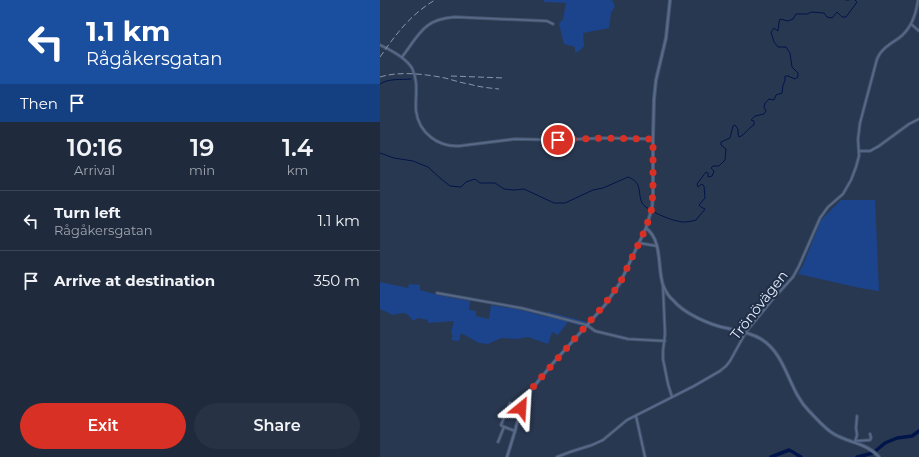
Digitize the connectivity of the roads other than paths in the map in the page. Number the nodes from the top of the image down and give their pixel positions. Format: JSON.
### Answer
{"nodes":[{"id":1,"x":670,"y":0,"type":"edge"},
{"id":2,"x":918,"y":0,"type":"edge"},
{"id":3,"x":552,"y":24,"type":"dead end"},
{"id":4,"x":911,"y":24,"type":"junction"},
{"id":5,"x":919,"y":31,"type":"edge"},
{"id":6,"x":380,"y":45,"type":"edge"},
{"id":7,"x":402,"y":57,"type":"junction"},
{"id":8,"x":919,"y":119,"type":"edge"},
{"id":9,"x":653,"y":139,"type":"junction"},
{"id":10,"x":860,"y":152,"type":"junction"},
{"id":11,"x":646,"y":228,"type":"junction"},
{"id":12,"x":639,"y":243,"type":"junction"},
{"id":13,"x":657,"y":246,"type":"junction"},
{"id":14,"x":663,"y":286,"type":"junction"},
{"id":15,"x":438,"y":293,"type":"dead end"},
{"id":16,"x":587,"y":325,"type":"junction"},
{"id":17,"x":746,"y":332,"type":"junction"},
{"id":18,"x":665,"y":341,"type":"junction"},
{"id":19,"x":672,"y":397,"type":"junction"},
{"id":20,"x":510,"y":403,"type":"dead end"},
{"id":21,"x":636,"y":415,"type":"junction"},
{"id":22,"x":857,"y":416,"type":"dead end"},
{"id":23,"x":504,"y":427,"type":"junction"},
{"id":24,"x":515,"y":431,"type":"junction"},
{"id":25,"x":870,"y":434,"type":"dead end"},
{"id":26,"x":856,"y":441,"type":"junction"},
{"id":27,"x":498,"y":442,"type":"dead end"},
{"id":28,"x":879,"y":456,"type":"edge"},
{"id":29,"x":507,"y":457,"type":"edge"},
{"id":30,"x":557,"y":457,"type":"edge"},
{"id":31,"x":645,"y":457,"type":"edge"}],
"edges":[{"from":1,"to":9,"type":"street"},
{"from":2,"to":4,"type":"street","name":"Trönövägen"},
{"from":3,"to":7,"type":"street"},
{"from":4,"to":5,"type":"street"},
{"from":4,"to":10,"type":"street","name":"Trönövägen"},
{"from":6,"to":7,"type":"street"},
{"from":7,"to":9,"type":"street"},
{"from":8,"to":10,"type":"street"},
{"from":9,"to":11,"type":"street"},
{"from":10,"to":17,"type":"street","name":"Trönövägen"},
{"from":11,"to":12,"type":"street"},
{"from":11,"to":13,"type":"street"},
{"from":12,"to":13,"type":"street"},
{"from":12,"to":16,"type":"street"},
{"from":13,"to":14,"type":"street"},
{"from":14,"to":17,"type":"street"},
{"from":14,"to":18,"type":"street"},
{"from":15,"to":16,"type":"street"},
{"from":16,"to":18,"type":"street"},
{"from":16,"to":24,"type":"street"},
{"from":17,"to":19,"type":"street","name":"Trönövägen"},
{"from":17,"to":26,"type":"street"},
{"from":18,"to":19,"type":"street"},
{"from":19,"to":21,"type":"street","name":"Trönövägen"},
{"from":20,"to":23,"type":"street"},
{"from":21,"to":30,"type":"street","name":"Trönövägen"},
{"from":21,"to":31,"type":"street"},
{"from":22,"to":26,"type":"street"},
{"from":23,"to":24,"type":"street"},
{"from":23,"to":27,"type":"street"},
{"from":24,"to":29,"type":"street"},
{"from":25,"to":26,"type":"street"},
{"from":26,"to":28,"type":"street"}]}
